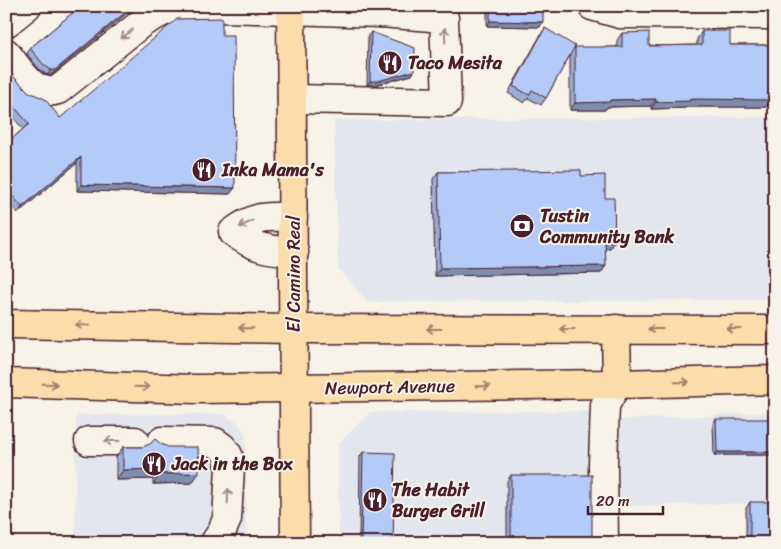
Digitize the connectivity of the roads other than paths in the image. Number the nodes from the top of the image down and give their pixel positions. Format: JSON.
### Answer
{"nodes":[{"id":1,"x":26,"y":6,"type":"edge"},
{"id":2,"x":592,"y":6,"type":"edge"},
{"id":3,"x":292,"y":9,"type":"edge"},
{"id":4,"x":381,"y":10,"type":"edge"},
{"id":5,"x":775,"y":15,"type":"edge"},
{"id":6,"x":6,"y":23,"type":"edge"},
{"id":7,"x":6,"y":53,"type":"edge"},
{"id":8,"x":292,"y":99,"type":"junction"},
{"id":9,"x":293,"y":217,"type":"junction"},
{"id":10,"x":294,"y":252,"type":"junction"},
{"id":11,"x":6,"y":324,"type":"edge"},
{"id":12,"x":294,"y":328,"type":"junction"},
{"id":13,"x":616,"y":329,"type":"junction"},
{"id":14,"x":775,"y":330,"type":"edge"},
{"id":15,"x":775,"y":380,"type":"edge"},
{"id":16,"x":6,"y":383,"type":"edge"},
{"id":17,"x":617,"y":384,"type":"junction"},
{"id":18,"x":294,"y":388,"type":"junction"},
{"id":19,"x":89,"y":441,"type":"dead end"},
{"id":20,"x":135,"y":441,"type":"dead end"},
{"id":21,"x":162,"y":441,"type":"dead end"},
{"id":22,"x":215,"y":542,"type":"dead end"},
{"id":23,"x":295,"y":543,"type":"edge"},
{"id":24,"x":604,"y":543,"type":"edge"}],
"edges":[{"from":1,"to":6,"type":"street"},
{"from":2,"to":5,"type":"street"},
{"from":3,"to":4,"type":"street"},
{"from":3,"to":7,"type":"street","one_way":true},
{"from":3,"to":8,"type":"main road","name":"El Camino Real"},
{"from":8,"to":4,"type":"street","one_way":true},
{"from":8,"to":9,"type":"main road","name":"El Camino Real"},
{"from":9,"to":10,"type":"main road","name":"El Camino Real"},
{"from":9,"to":10,"type":"street","one_way":true},
{"from":10,"to":12,"type":"main road","name":"El Camino Real"},
{"from":12,"to":11,"type":"main road","one_way":true},
{"from":13,"to":12,"type":"main road","one_way":true},
{"from":12,"to":18,"type":"main road","name":"El Camino Real"},
{"from":14,"to":13,"type":"main road","one_way":true},
{"from":13,"to":17,"type":"main road"},
{"from":17,"to":15,"type":"main road","name":"Newport Avenue","one_way":true},
{"from":16,"to":18,"type":"main road","name":"Newport Avenue","one_way":true},
{"from":18,"to":17,"type":"main road","name":"Newport Avenue","one_way":true},
{"from":17,"to":24,"type":"street"},
{"from":18,"to":23,"type":"main road","name":"El Camino Real"},
{"from":20,"to":19,"type":"street","one_way":true},
{"from":22,"to":21,"type":"street","one_way":true}]}
